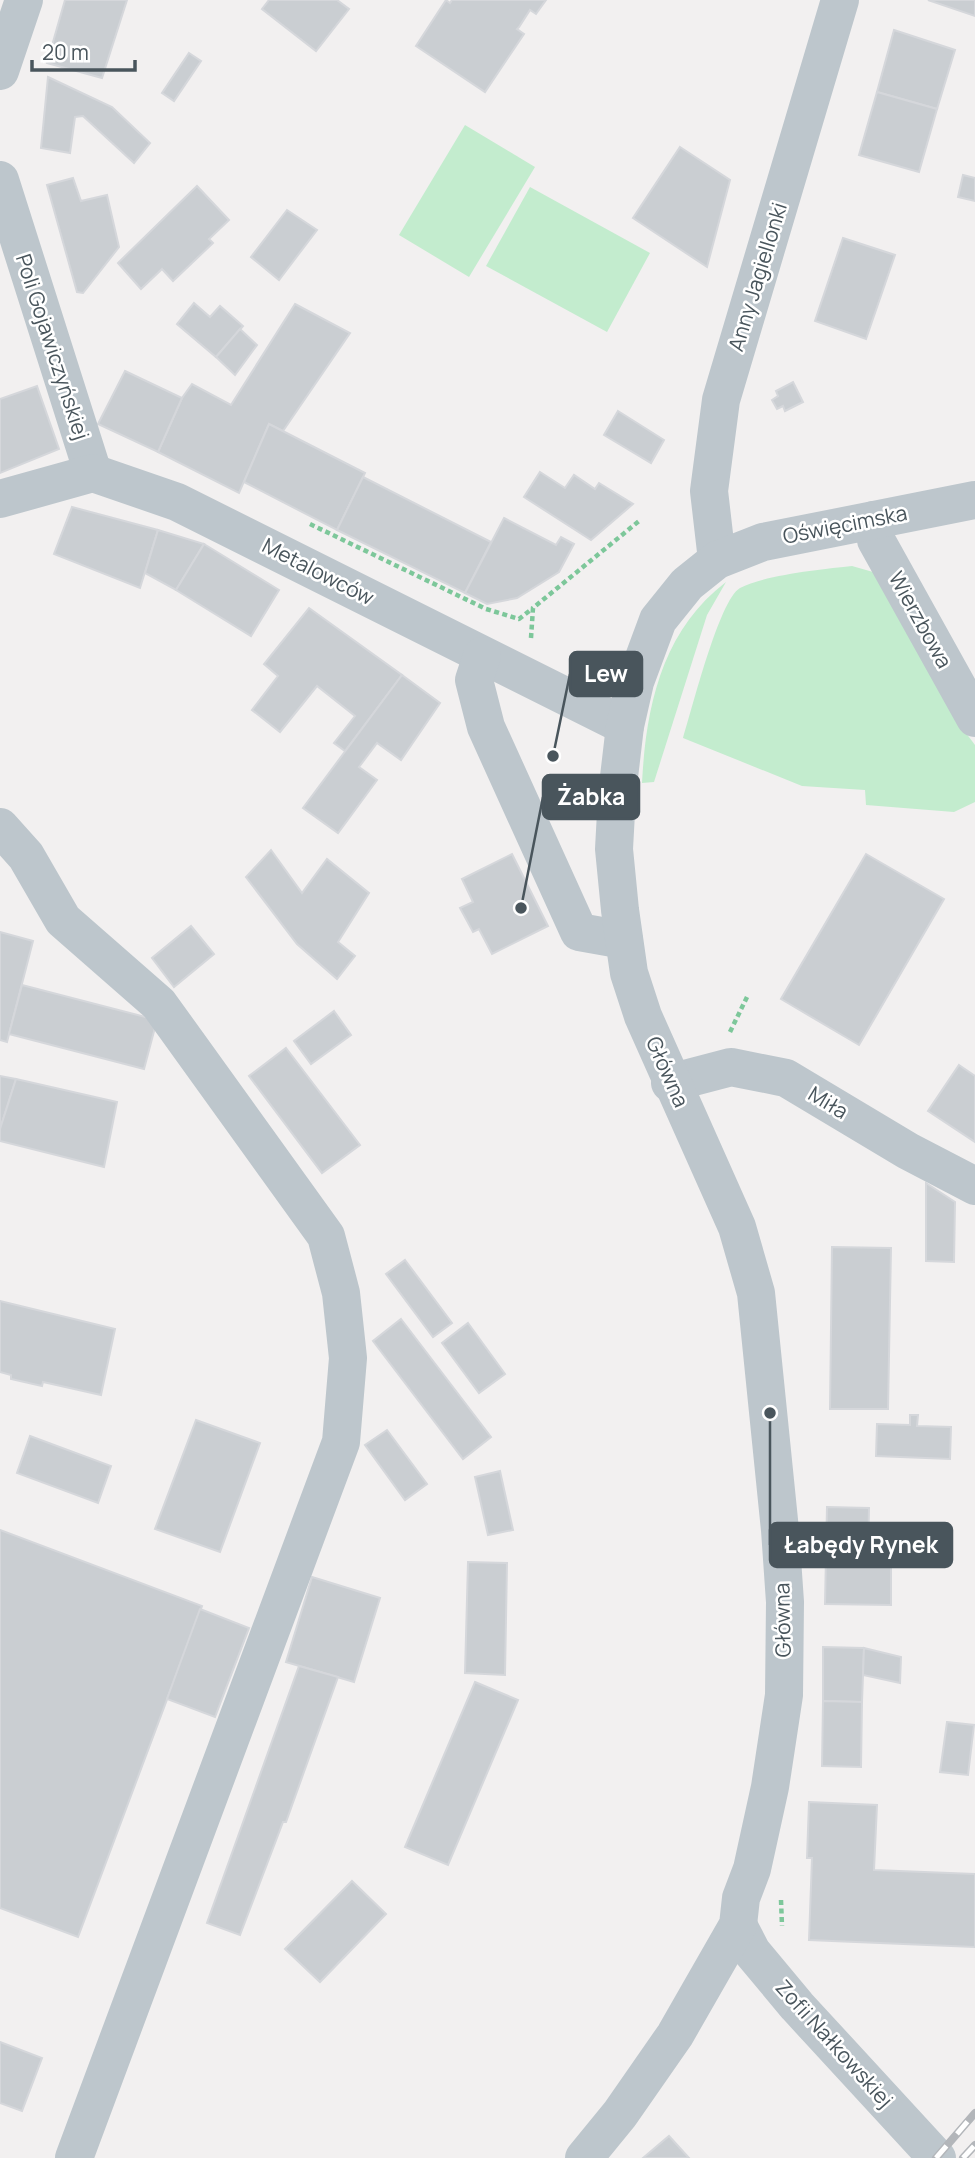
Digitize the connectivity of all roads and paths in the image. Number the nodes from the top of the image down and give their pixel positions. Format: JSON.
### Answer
{"nodes":[{"id":1,"x":23,"y":0,"type":"edge"},
{"id":2,"x":840,"y":0,"type":"edge"},
{"id":3,"x":0,"y":71,"type":"edge"},
{"id":4,"x":0,"y":180,"type":"edge"},
{"id":5,"x":93,"y":473,"type":"junction"},
{"id":6,"x":0,"y":499,"type":"edge"},
{"id":7,"x":975,"y":500,"type":"edge"},
{"id":8,"x":874,"y":520,"type":"junction"},
{"id":9,"x":639,"y":521,"type":"dead end"},
{"id":10,"x":717,"y":560,"type":"junction"},
{"id":11,"x":531,"y":644,"type":"dead end"},
{"id":12,"x":482,"y":656,"type":"junction"},
{"id":13,"x":975,"y":718,"type":"edge"},
{"id":14,"x":625,"y":726,"type":"junction"},
{"id":15,"x":0,"y":827,"type":"edge"},
{"id":16,"x":627,"y":956,"type":"junction"},
{"id":17,"x":747,"y":998,"type":"dead end"},
{"id":18,"x":727,"y":1039,"type":"dead end"},
{"id":19,"x":670,"y":1083,"type":"junction"},
{"id":20,"x":975,"y":1186,"type":"edge"},
{"id":21,"x":738,"y":1925,"type":"junction"},
{"id":22,"x":74,"y":2158,"type":"edge"},
{"id":23,"x":584,"y":2158,"type":"edge"},
{"id":24,"x":937,"y":2158,"type":"edge"}],
"edges":[{"from":1,"to":3,"type":"street"},
{"from":2,"to":10,"type":"street","name":"Anny Jagiellonki"},
{"from":4,"to":5,"type":"street","name":"Poli Gojawiczyńskiej"},
{"from":5,"to":6,"type":"street"},
{"from":5,"to":12,"type":"street","name":"Metalowców"},
{"from":7,"to":8,"type":"street","name":"Oświęcimska"},
{"from":8,"to":10,"type":"street","name":"Oświęcimska"},
{"from":8,"to":13,"type":"street","name":"Wierzbowa"},
{"from":9,"to":11,"type":"path"},
{"from":10,"to":14,"type":"street","name":"Oświęcimska"},
{"from":12,"to":14,"type":"street","name":"Metalowców"},
{"from":12,"to":16,"type":"street"},
{"from":14,"to":16,"type":"street","name":"Główna"},
{"from":15,"to":22,"type":"street"},
{"from":16,"to":19,"type":"street","name":"Główna"},
{"from":17,"to":18,"type":"path"},
{"from":19,"to":20,"type":"street","name":"Miła"},
{"from":19,"to":21,"type":"street","name":"Główna"},
{"from":21,"to":23,"type":"street","name":"Główna"},
{"from":21,"to":24,"type":"street","name":"Zofii Nałkowskiej"}]}
